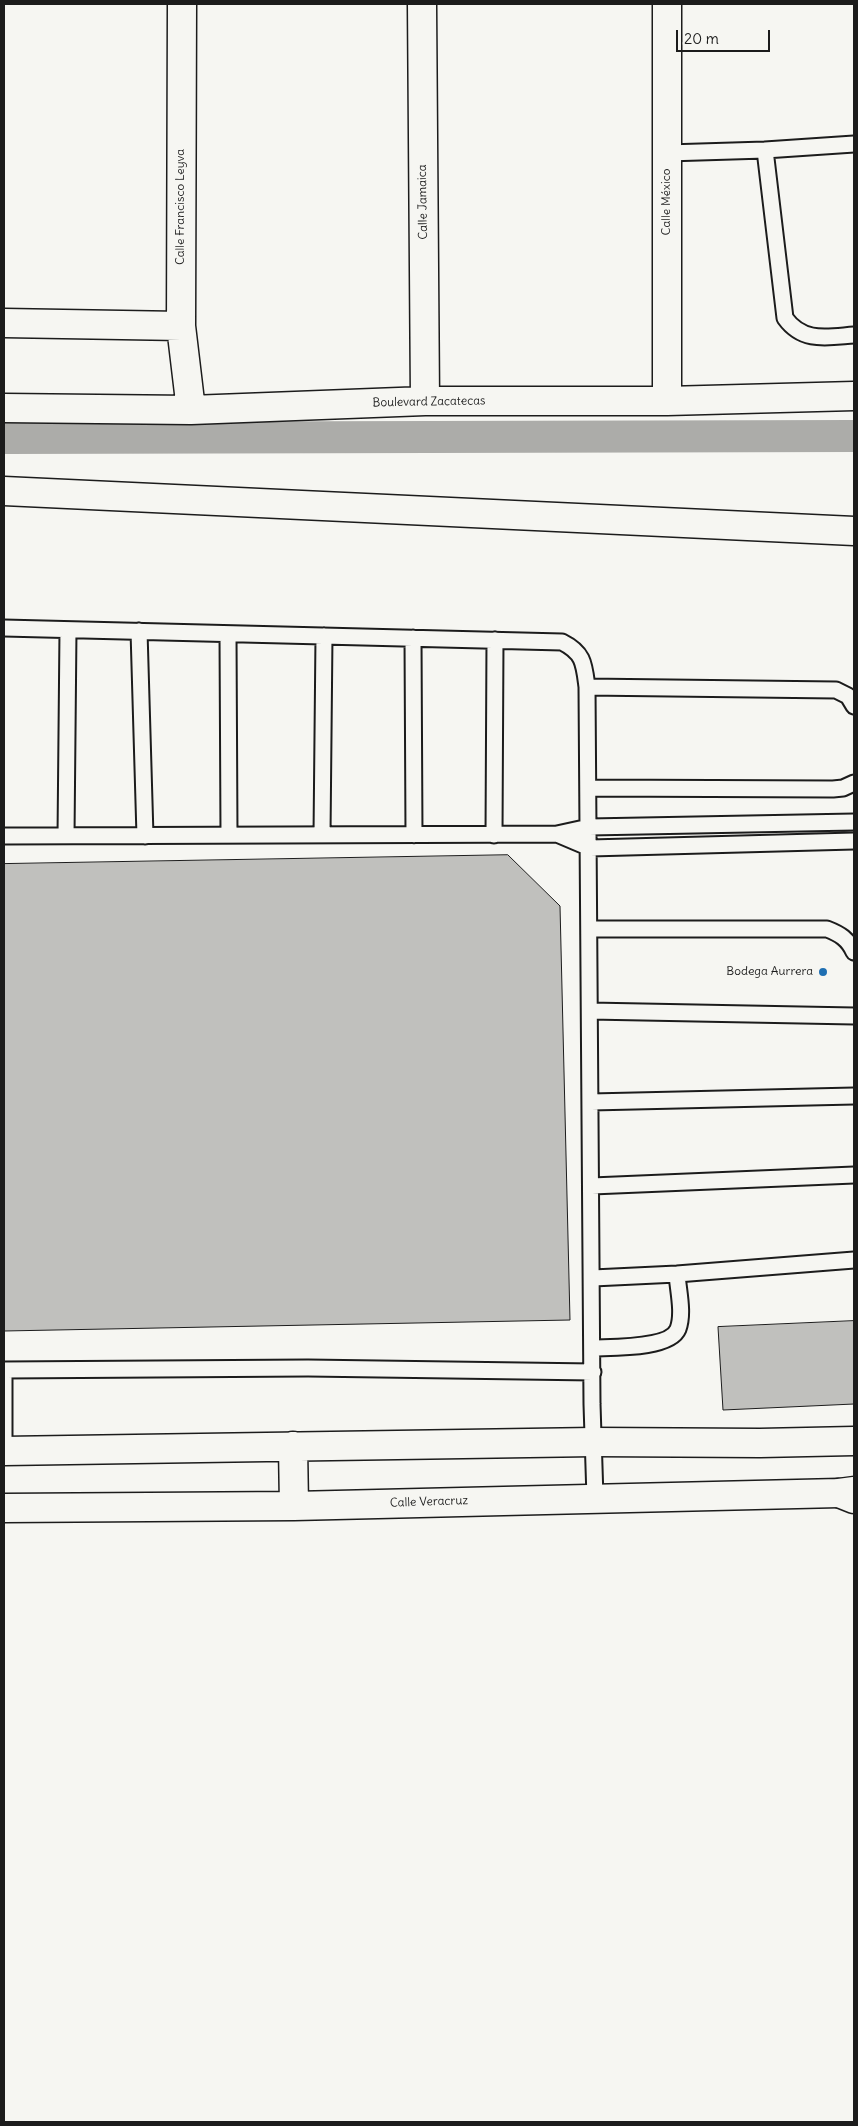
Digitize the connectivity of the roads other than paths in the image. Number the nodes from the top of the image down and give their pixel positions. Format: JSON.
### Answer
{"nodes":[{"id":1,"x":182,"y":4,"type":"edge"},
{"id":2,"x":422,"y":4,"type":"edge"},
{"id":3,"x":667,"y":4,"type":"edge"},
{"id":4,"x":854,"y":144,"type":"edge"},
{"id":5,"x":765,"y":150,"type":"junction"},
{"id":6,"x":667,"y":153,"type":"junction"},
{"id":7,"x":4,"y":323,"type":"edge"},
{"id":8,"x":181,"y":326,"type":"junction"},
{"id":9,"x":854,"y":335,"type":"edge"},
{"id":10,"x":854,"y":396,"type":"edge"},
{"id":11,"x":425,"y":401,"type":"junction"},
{"id":12,"x":667,"y":401,"type":"junction"},
{"id":13,"x":4,"y":408,"type":"edge"},
{"id":14,"x":191,"y":410,"type":"junction"},
{"id":15,"x":4,"y":492,"type":"edge"},
{"id":16,"x":854,"y":531,"type":"edge"},
{"id":17,"x":4,"y":628,"type":"edge"},
{"id":18,"x":68,"y":630,"type":"junction"},
{"id":19,"x":139,"y":631,"type":"junction"},
{"id":20,"x":228,"y":634,"type":"junction"},
{"id":21,"x":324,"y":636,"type":"junction"},
{"id":22,"x":413,"y":638,"type":"junction"},
{"id":23,"x":495,"y":640,"type":"junction"},
{"id":24,"x":587,"y":687,"type":"junction"},
{"id":25,"x":854,"y":706,"type":"edge"},
{"id":26,"x":854,"y":782,"type":"edge"},
{"id":27,"x":589,"y":788,"type":"junction"},
{"id":28,"x":854,"y":822,"type":"edge"},
{"id":29,"x":831,"y":823,"type":"junction"},
{"id":30,"x":725,"y":825,"type":"junction"},
{"id":31,"x":589,"y":827,"type":"junction"},
{"id":32,"x":557,"y":834,"type":"junction"},
{"id":33,"x":230,"y":835,"type":"junction"},
{"id":34,"x":322,"y":835,"type":"junction"},
{"id":35,"x":414,"y":835,"type":"junction"},
{"id":36,"x":494,"y":835,"type":"junction"},
{"id":37,"x":4,"y":836,"type":"edge"},
{"id":38,"x":66,"y":836,"type":"junction"},
{"id":39,"x":145,"y":836,"type":"junction"},
{"id":40,"x":832,"y":841,"type":"junction"},
{"id":41,"x":854,"y":841,"type":"edge"},
{"id":42,"x":726,"y":844,"type":"junction"},
{"id":43,"x":590,"y":848,"type":"junction"},
{"id":44,"x":590,"y":929,"type":"junction"},
{"id":45,"x":854,"y":952,"type":"edge"},
{"id":46,"x":590,"y":1011,"type":"junction"},
{"id":47,"x":854,"y":1016,"type":"edge"},
{"id":48,"x":854,"y":1096,"type":"edge"},
{"id":49,"x":591,"y":1102,"type":"junction"},
{"id":50,"x":854,"y":1175,"type":"edge"},
{"id":51,"x":592,"y":1186,"type":"junction"},
{"id":52,"x":854,"y":1260,"type":"edge"},
{"id":53,"x":677,"y":1274,"type":"junction"},
{"id":54,"x":593,"y":1278,"type":"junction"},
{"id":55,"x":593,"y":1348,"type":"junction"},
{"id":56,"x":4,"y":1370,"type":"edge"},
{"id":57,"x":593,"y":1372,"type":"junction"},
{"id":58,"x":4,"y":1440,"type":"edge"},
{"id":59,"x":854,"y":1440,"type":"edge"},
{"id":60,"x":594,"y":1442,"type":"junction"},
{"id":61,"x":293,"y":1446,"type":"junction"},
{"id":62,"x":4,"y":1451,"type":"edge"},
{"id":63,"x":849,"y":1494,"type":"edge"},
{"id":64,"x":595,"y":1498,"type":"junction"},
{"id":65,"x":294,"y":1506,"type":"junction"},
{"id":66,"x":4,"y":1508,"type":"edge"}],
"edges":[{"from":1,"to":8,"type":"street","name":"Calle Francisco Leyva"},
{"from":2,"to":11,"type":"street","name":"Calle Jamaica"},
{"from":3,"to":6,"type":"street","name":"Calle México"},
{"from":4,"to":5,"type":"lane"},
{"from":5,"to":6,"type":"lane"},
{"from":5,"to":9,"type":"lane"},
{"from":6,"to":12,"type":"street","name":"Calle México"},
{"from":7,"to":8,"type":"street"},
{"from":8,"to":14,"type":"street","name":"Calle Francisco Leyva"},
{"from":10,"to":12,"type":"street","name":"Boulevard Zacatecas"},
{"from":11,"to":12,"type":"street","name":"Boulevard Zacatecas"},
{"from":11,"to":14,"type":"street","name":"Boulevard Zacatecas"},
{"from":13,"to":14,"type":"street","name":"Boulevard Zacatecas"},
{"from":15,"to":16,"type":"street"},
{"from":17,"to":18,"type":"lane"},
{"from":18,"to":19,"type":"lane"},
{"from":18,"to":38,"type":"lane"},
{"from":19,"to":20,"type":"lane"},
{"from":19,"to":39,"type":"lane"},
{"from":20,"to":21,"type":"lane"},
{"from":20,"to":33,"type":"lane"},
{"from":21,"to":22,"type":"lane"},
{"from":21,"to":34,"type":"lane"},
{"from":22,"to":23,"type":"lane"},
{"from":22,"to":35,"type":"lane"},
{"from":23,"to":24,"type":"lane"},
{"from":23,"to":36,"type":"lane"},
{"from":24,"to":25,"type":"lane"},
{"from":24,"to":27,"type":"lane"},
{"from":26,"to":27,"type":"lane"},
{"from":27,"to":31,"type":"lane"},
{"from":28,"to":29,"type":"lane"},
{"from":29,"to":30,"type":"lane"},
{"from":29,"to":40,"type":"lane"},
{"from":30,"to":31,"type":"lane"},
{"from":30,"to":42,"type":"lane"},
{"from":31,"to":32,"type":"lane"},
{"from":31,"to":43,"type":"lane"},
{"from":32,"to":36,"type":"lane"},
{"from":32,"to":43,"type":"lane"},
{"from":33,"to":34,"type":"lane"},
{"from":33,"to":39,"type":"lane"},
{"from":34,"to":35,"type":"lane"},
{"from":35,"to":36,"type":"lane"},
{"from":37,"to":38,"type":"lane"},
{"from":38,"to":39,"type":"lane"},
{"from":40,"to":41,"type":"lane"},
{"from":40,"to":42,"type":"lane"},
{"from":42,"to":43,"type":"lane"},
{"from":43,"to":44,"type":"lane"},
{"from":44,"to":45,"type":"lane"},
{"from":44,"to":46,"type":"lane"},
{"from":46,"to":47,"type":"lane"},
{"from":46,"to":49,"type":"lane"},
{"from":48,"to":49,"type":"lane"},
{"from":49,"to":51,"type":"lane"},
{"from":50,"to":51,"type":"lane"},
{"from":51,"to":54,"type":"lane"},
{"from":52,"to":53,"type":"lane"},
{"from":53,"to":54,"type":"lane"},
{"from":53,"to":55,"type":"lane"},
{"from":54,"to":55,"type":"lane"},
{"from":55,"to":57,"type":"lane"},
{"from":56,"to":57,"type":"lane"},
{"from":56,"to":58,"type":"lane"},
{"from":57,"to":60,"type":"lane"},
{"from":59,"to":60,"type":"street"},
{"from":60,"to":61,"type":"street"},
{"from":60,"to":64,"type":"lane"},
{"from":61,"to":62,"type":"street"},
{"from":61,"to":65,"type":"street"},
{"from":63,"to":64,"type":"street","name":"Calle Veracruz"},
{"from":64,"to":65,"type":"street","name":"Calle Veracruz"},
{"from":65,"to":66,"type":"street","name":"Calle Veracruz"}]}
